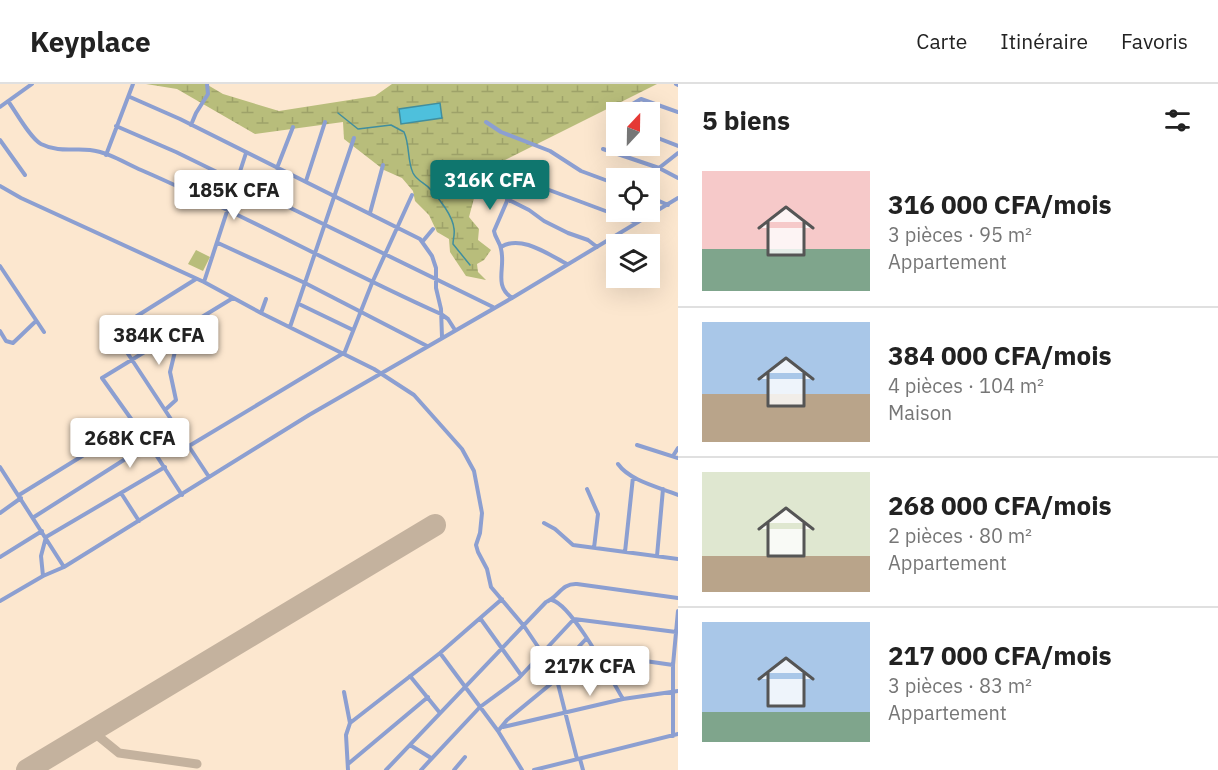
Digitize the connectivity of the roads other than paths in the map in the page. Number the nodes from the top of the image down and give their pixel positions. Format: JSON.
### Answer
{"nodes":[{"id":1,"x":32,"y":84,"type":"edge"},
{"id":2,"x":133,"y":84,"type":"edge"},
{"id":3,"x":207,"y":84,"type":"edge"},
{"id":4,"x":130,"y":97,"type":"junction"},
{"id":5,"x":8,"y":101,"type":"junction"},
{"id":6,"x":660,"y":106,"type":"edge"},
{"id":7,"x":0,"y":107,"type":"edge"},
{"id":8,"x":678,"y":112,"type":"edge"},
{"id":9,"x":325,"y":122,"type":"dead end"},
{"id":10,"x":486,"y":122,"type":"dead end"},
{"id":11,"x":191,"y":125,"type":"junction"},
{"id":12,"x":116,"y":126,"type":"junction"},
{"id":13,"x":292,"y":127,"type":"dead end"},
{"id":14,"x":354,"y":138,"type":"dead end"},
{"id":15,"x":660,"y":139,"type":"edge"},
{"id":16,"x":0,"y":140,"type":"edge"},
{"id":17,"x":678,"y":146,"type":"edge"},
{"id":18,"x":603,"y":149,"type":"dead end"},
{"id":19,"x":246,"y":153,"type":"junction"},
{"id":20,"x":678,"y":153,"type":"edge"},
{"id":21,"x":106,"y":155,"type":"junction"},
{"id":22,"x":384,"y":165,"type":"dead end"},
{"id":23,"x":277,"y":168,"type":"junction"},
{"id":24,"x":490,"y":168,"type":"dead end"},
{"id":25,"x":659,"y":168,"type":"joint"},
{"id":26,"x":660,"y":169,"type":"edge"},
{"id":27,"x":25,"y":175,"type":"dead end"},
{"id":28,"x":517,"y":178,"type":"junction"},
{"id":29,"x":678,"y":178,"type":"edge"},
{"id":30,"x":606,"y":180,"type":"edge"},
{"id":31,"x":306,"y":181,"type":"junction"},
{"id":32,"x":237,"y":182,"type":"junction"},
{"id":33,"x":0,"y":186,"type":"edge"},
{"id":34,"x":412,"y":195,"type":"dead end"},
{"id":35,"x":333,"y":196,"type":"junction"},
{"id":36,"x":678,"y":198,"type":"edge"},
{"id":37,"x":507,"y":199,"type":"junction"},
{"id":38,"x":660,"y":201,"type":"edge"},
{"id":39,"x":668,"y":205,"type":"junction"},
{"id":40,"x":227,"y":210,"type":"junction"},
{"id":41,"x":370,"y":213,"type":"junction"},
{"id":42,"x":636,"y":223,"type":"junction"},
{"id":43,"x":324,"y":225,"type":"junction"},
{"id":44,"x":397,"y":227,"type":"junction"},
{"id":45,"x":433,"y":229,"type":"dead end"},
{"id":46,"x":423,"y":241,"type":"junction"},
{"id":47,"x":218,"y":243,"type":"junction"},
{"id":48,"x":501,"y":247,"type":"junction"},
{"id":49,"x":597,"y":247,"type":"junction"},
{"id":50,"x":315,"y":254,"type":"junction"},
{"id":51,"x":384,"y":255,"type":"junction"},
{"id":52,"x":567,"y":264,"type":"junction"},
{"id":53,"x":0,"y":266,"type":"edge"},
{"id":54,"x":197,"y":279,"type":"junction"},
{"id":55,"x":435,"y":280,"type":"junction"},
{"id":56,"x":204,"y":282,"type":"junction"},
{"id":57,"x":305,"y":283,"type":"junction"},
{"id":58,"x":372,"y":283,"type":"junction"},
{"id":59,"x":233,"y":297,"type":"junction"},
{"id":60,"x":512,"y":298,"type":"junction"},
{"id":61,"x":266,"y":299,"type":"dead end"},
{"id":62,"x":299,"y":304,"type":"junction"},
{"id":63,"x":494,"y":308,"type":"junction"},
{"id":64,"x":360,"y":312,"type":"junction"},
{"id":65,"x":261,"y":313,"type":"junction"},
{"id":66,"x":441,"y":314,"type":"junction"},
{"id":67,"x":36,"y":321,"type":"junction"},
{"id":68,"x":290,"y":327,"type":"junction"},
{"id":69,"x":180,"y":330,"type":"junction"},
{"id":70,"x":354,"y":330,"type":"junction"},
{"id":71,"x":455,"y":330,"type":"junction"},
{"id":72,"x":0,"y":332,"type":"edge"},
{"id":73,"x":44,"y":332,"type":"dead end"},
{"id":74,"x":442,"y":337,"type":"junction"},
{"id":75,"x":427,"y":346,"type":"junction"},
{"id":76,"x":344,"y":354,"type":"junction"},
{"id":77,"x":132,"y":359,"type":"junction"},
{"id":78,"x":381,"y":373,"type":"junction"},
{"id":79,"x":165,"y":410,"type":"junction"},
{"id":80,"x":134,"y":424,"type":"junction"},
{"id":81,"x":149,"y":444,"type":"junction"},
{"id":82,"x":637,"y":445,"type":"dead end"},
{"id":83,"x":189,"y":446,"type":"junction"},
{"id":84,"x":678,"y":448,"type":"edge"},
{"id":85,"x":673,"y":456,"type":"junction"},
{"id":86,"x":678,"y":458,"type":"edge"},
{"id":87,"x":618,"y":464,"type":"dead end"},
{"id":88,"x":0,"y":467,"type":"edge"},
{"id":89,"x":165,"y":467,"type":"junction"},
{"id":90,"x":209,"y":477,"type":"junction"},
{"id":91,"x":633,"y":477,"type":"junction"},
{"id":92,"x":587,"y":489,"type":"dead end"},
{"id":93,"x":663,"y":489,"type":"junction"},
{"id":94,"x":121,"y":493,"type":"junction"},
{"id":95,"x":182,"y":495,"type":"junction"},
{"id":96,"x":678,"y":495,"type":"edge"},
{"id":97,"x":20,"y":496,"type":"junction"},
{"id":98,"x":0,"y":513,"type":"edge"},
{"id":99,"x":34,"y":517,"type":"junction"},
{"id":100,"x":139,"y":521,"type":"junction"},
{"id":101,"x":544,"y":523,"type":"dead end"},
{"id":102,"x":42,"y":531,"type":"junction"},
{"id":103,"x":46,"y":537,"type":"junction"},
{"id":104,"x":594,"y":548,"type":"junction"},
{"id":105,"x":625,"y":552,"type":"junction"},
{"id":106,"x":657,"y":556,"type":"junction"},
{"id":107,"x":0,"y":557,"type":"edge"},
{"id":108,"x":678,"y":559,"type":"edge"},
{"id":109,"x":64,"y":567,"type":"junction"},
{"id":110,"x":43,"y":576,"type":"junction"},
{"id":111,"x":678,"y":598,"type":"edge"},
{"id":112,"x":502,"y":599,"type":"junction"},
{"id":113,"x":552,"y":600,"type":"junction"},
{"id":114,"x":0,"y":601,"type":"edge"},
{"id":115,"x":678,"y":611,"type":"edge"},
{"id":116,"x":480,"y":618,"type":"junction"},
{"id":117,"x":574,"y":619,"type":"junction"},
{"id":118,"x":524,"y":626,"type":"junction"},
{"id":119,"x":676,"y":632,"type":"junction"},
{"id":120,"x":586,"y":639,"type":"junction"},
{"id":121,"x":502,"y":649,"type":"junction"},
{"id":122,"x":542,"y":652,"type":"junction"},
{"id":123,"x":440,"y":653,"type":"junction"},
{"id":124,"x":596,"y":654,"type":"junction"},
{"id":125,"x":622,"y":657,"type":"junction"},
{"id":126,"x":673,"y":665,"type":"junction"},
{"id":127,"x":604,"y":667,"type":"junction"},
{"id":128,"x":555,"y":672,"type":"junction"},
{"id":129,"x":521,"y":675,"type":"junction"},
{"id":130,"x":410,"y":676,"type":"junction"},
{"id":131,"x":558,"y":678,"type":"junction"},
{"id":132,"x":465,"y":686,"type":"junction"},
{"id":133,"x":675,"y":691,"type":"edge"},
{"id":134,"x":344,"y":692,"type":"dead end"},
{"id":135,"x":428,"y":697,"type":"junction"},
{"id":136,"x":623,"y":699,"type":"junction"},
{"id":137,"x":480,"y":707,"type":"junction"},
{"id":138,"x":440,"y":712,"type":"junction"},
{"id":139,"x":566,"y":714,"type":"junction"},
{"id":140,"x":350,"y":723,"type":"junction"},
{"id":141,"x":503,"y":727,"type":"junction"},
{"id":142,"x":498,"y":731,"type":"junction"},
{"id":143,"x":675,"y":735,"type":"edge"},
{"id":144,"x":410,"y":745,"type":"junction"},
{"id":145,"x":465,"y":757,"type":"dead end"},
{"id":146,"x":431,"y":759,"type":"junction"},
{"id":147,"x":579,"y":759,"type":"junction"},
{"id":148,"x":348,"y":764,"type":"junction"},
{"id":149,"x":348,"y":770,"type":"edge"},
{"id":150,"x":386,"y":770,"type":"edge"},
{"id":151,"x":421,"y":770,"type":"edge"},
{"id":152,"x":454,"y":770,"type":"edge"},
{"id":153,"x":522,"y":770,"type":"edge"},
{"id":154,"x":534,"y":770,"type":"edge"},
{"id":155,"x":583,"y":770,"type":"edge"}],
"edges":[{"from":1,"to":5,"type":"street"},
{"from":2,"to":4,"type":"street"},
{"from":3,"to":11,"type":"street"},
{"from":4,"to":11,"type":"street"},
{"from":4,"to":12,"type":"street"},
{"from":5,"to":7,"type":"street"},
{"from":5,"to":21,"type":"street"},
{"from":6,"to":8,"type":"street"},
{"from":9,"to":31,"type":"street"},
{"from":10,"to":30,"type":"street"},
{"from":11,"to":19,"type":"street"},
{"from":12,"to":21,"type":"street"},
{"from":12,"to":32,"type":"street"},
{"from":13,"to":23,"type":"street"},
{"from":14,"to":35,"type":"street"},
{"from":15,"to":17,"type":"street"},
{"from":16,"to":27,"type":"street"},
{"from":18,"to":25,"type":"street"},
{"from":19,"to":23,"type":"street"},
{"from":19,"to":32,"type":"street"},
{"from":20,"to":25,"type":"street"},
{"from":21,"to":40,"type":"street"},
{"from":22,"to":41,"type":"street"},
{"from":23,"to":31,"type":"street"},
{"from":24,"to":28,"type":"street"},
{"from":26,"to":29,"type":"street"},
{"from":28,"to":37,"type":"street"},
{"from":28,"to":42,"type":"street"},
{"from":31,"to":35,"type":"street"},
{"from":32,"to":40,"type":"street"},
{"from":32,"to":43,"type":"street"},
{"from":33,"to":54,"type":"street"},
{"from":34,"to":44,"type":"street"},
{"from":35,"to":41,"type":"street"},
{"from":35,"to":43,"type":"street"},
{"from":36,"to":39,"type":"street"},
{"from":37,"to":48,"type":"street"},
{"from":37,"to":49,"type":"street"},
{"from":38,"to":39,"type":"street"},
{"from":39,"to":42,"type":"street"},
{"from":40,"to":47,"type":"street"},
{"from":40,"to":50,"type":"street"},
{"from":41,"to":44,"type":"street"},
{"from":42,"to":49,"type":"street"},
{"from":43,"to":50,"type":"street"},
{"from":43,"to":51,"type":"street"},
{"from":44,"to":46,"type":"street"},
{"from":44,"to":51,"type":"street"},
{"from":45,"to":46,"type":"street"},
{"from":46,"to":55,"type":"street"},
{"from":47,"to":56,"type":"street"},
{"from":47,"to":57,"type":"street"},
{"from":48,"to":52,"type":"street"},
{"from":48,"to":60,"type":"street"},
{"from":49,"to":52,"type":"street"},
{"from":50,"to":57,"type":"street"},
{"from":50,"to":58,"type":"street"},
{"from":51,"to":55,"type":"street"},
{"from":51,"to":58,"type":"street"},
{"from":52,"to":60,"type":"street"},
{"from":53,"to":67,"type":"street"},
{"from":54,"to":56,"type":"street"},
{"from":54,"to":77,"type":"street"},
{"from":55,"to":63,"type":"street"},
{"from":55,"to":66,"type":"street"},
{"from":56,"to":59,"type":"street"},
{"from":57,"to":62,"type":"street"},
{"from":57,"to":64,"type":"street"},
{"from":58,"to":64,"type":"street"},
{"from":58,"to":66,"type":"street"},
{"from":59,"to":65,"type":"street"},
{"from":59,"to":69,"type":"street"},
{"from":60,"to":63,"type":"street"},
{"from":61,"to":65,"type":"street"},
{"from":62,"to":68,"type":"street"},
{"from":62,"to":70,"type":"street"},
{"from":63,"to":71,"type":"street"},
{"from":64,"to":70,"type":"street"},
{"from":64,"to":75,"type":"street"},
{"from":65,"to":68,"type":"street"},
{"from":66,"to":71,"type":"street"},
{"from":66,"to":74,"type":"street"},
{"from":67,"to":72,"type":"street"},
{"from":67,"to":73,"type":"street"},
{"from":68,"to":76,"type":"street"},
{"from":69,"to":77,"type":"street"},
{"from":69,"to":79,"type":"street"},
{"from":70,"to":76,"type":"street"},
{"from":71,"to":74,"type":"street"},
{"from":74,"to":75,"type":"street"},
{"from":75,"to":78,"type":"street"},
{"from":76,"to":78,"type":"street"},
{"from":76,"to":83,"type":"street"},
{"from":77,"to":79,"type":"street"},
{"from":77,"to":80,"type":"street"},
{"from":78,"to":90,"type":"street"},
{"from":78,"to":112,"type":"street"},
{"from":79,"to":83,"type":"street"},
{"from":80,"to":81,"type":"street"},
{"from":80,"to":97,"type":"street"},
{"from":81,"to":89,"type":"street"},
{"from":81,"to":99,"type":"street"},
{"from":82,"to":85,"type":"street"},
{"from":83,"to":90,"type":"street"},
{"from":84,"to":85,"type":"street"},
{"from":85,"to":86,"type":"street"},
{"from":87,"to":91,"type":"street"},
{"from":88,"to":97,"type":"street"},
{"from":89,"to":94,"type":"street"},
{"from":89,"to":95,"type":"street"},
{"from":90,"to":95,"type":"street"},
{"from":91,"to":93,"type":"street"},
{"from":91,"to":105,"type":"street"},
{"from":92,"to":104,"type":"street"},
{"from":93,"to":96,"type":"street"},
{"from":93,"to":106,"type":"street"},
{"from":94,"to":100,"type":"street"},
{"from":94,"to":103,"type":"street"},
{"from":95,"to":100,"type":"street"},
{"from":97,"to":98,"type":"street"},
{"from":97,"to":99,"type":"street"},
{"from":99,"to":102,"type":"street"},
{"from":100,"to":109,"type":"street"},
{"from":101,"to":104,"type":"street"},
{"from":102,"to":103,"type":"street"},
{"from":102,"to":107,"type":"street"},
{"from":103,"to":109,"type":"street"},
{"from":103,"to":110,"type":"street"},
{"from":104,"to":105,"type":"street"},
{"from":105,"to":106,"type":"street"},
{"from":106,"to":108,"type":"street"},
{"from":109,"to":110,"type":"street"},
{"from":110,"to":114,"type":"street"},
{"from":111,"to":113,"type":"street"},
{"from":112,"to":116,"type":"street"},
{"from":112,"to":118,"type":"street"},
{"from":113,"to":117,"type":"street"},
{"from":113,"to":118,"type":"street"},
{"from":115,"to":119,"type":"street"},
{"from":116,"to":121,"type":"street"},
{"from":116,"to":123,"type":"street"},
{"from":117,"to":119,"type":"street"},
{"from":117,"to":120,"type":"street"},
{"from":117,"to":122,"type":"street"},
{"from":118,"to":121,"type":"street"},
{"from":118,"to":122,"type":"street"},
{"from":119,"to":126,"type":"street"},
{"from":120,"to":124,"type":"street"},
{"from":120,"to":128,"type":"street"},
{"from":121,"to":129,"type":"street"},
{"from":121,"to":132,"type":"street"},
{"from":122,"to":128,"type":"street"},
{"from":122,"to":129,"type":"street"},
{"from":123,"to":130,"type":"street"},
{"from":123,"to":132,"type":"street"},
{"from":124,"to":125,"type":"street"},
{"from":124,"to":127,"type":"street"},
{"from":125,"to":126,"type":"street"},
{"from":125,"to":127,"type":"street"},
{"from":126,"to":133,"type":"street"},
{"from":127,"to":131,"type":"street"},
{"from":127,"to":136,"type":"street"},
{"from":128,"to":131,"type":"street"},
{"from":129,"to":137,"type":"street"},
{"from":130,"to":135,"type":"street"},
{"from":130,"to":140,"type":"street"},
{"from":131,"to":139,"type":"street"},
{"from":131,"to":141,"type":"street"},
{"from":132,"to":137,"type":"street"},
{"from":132,"to":138,"type":"street"},
{"from":133,"to":136,"type":"street"},
{"from":133,"to":143,"type":"street"},
{"from":134,"to":140,"type":"street"},
{"from":135,"to":138,"type":"street"},
{"from":135,"to":148,"type":"street"},
{"from":136,"to":139,"type":"street"},
{"from":137,"to":142,"type":"street"},
{"from":137,"to":146,"type":"street"},
{"from":138,"to":144,"type":"street"},
{"from":139,"to":141,"type":"street"},
{"from":139,"to":147,"type":"street"},
{"from":140,"to":148,"type":"street"},
{"from":141,"to":142,"type":"street"},
{"from":142,"to":153,"type":"street"},
{"from":143,"to":147,"type":"street"},
{"from":144,"to":146,"type":"street"},
{"from":144,"to":150,"type":"street"},
{"from":145,"to":152,"type":"street"},
{"from":146,"to":151,"type":"street"},
{"from":147,"to":154,"type":"street"},
{"from":147,"to":155,"type":"street"},
{"from":148,"to":149,"type":"street"}]}
